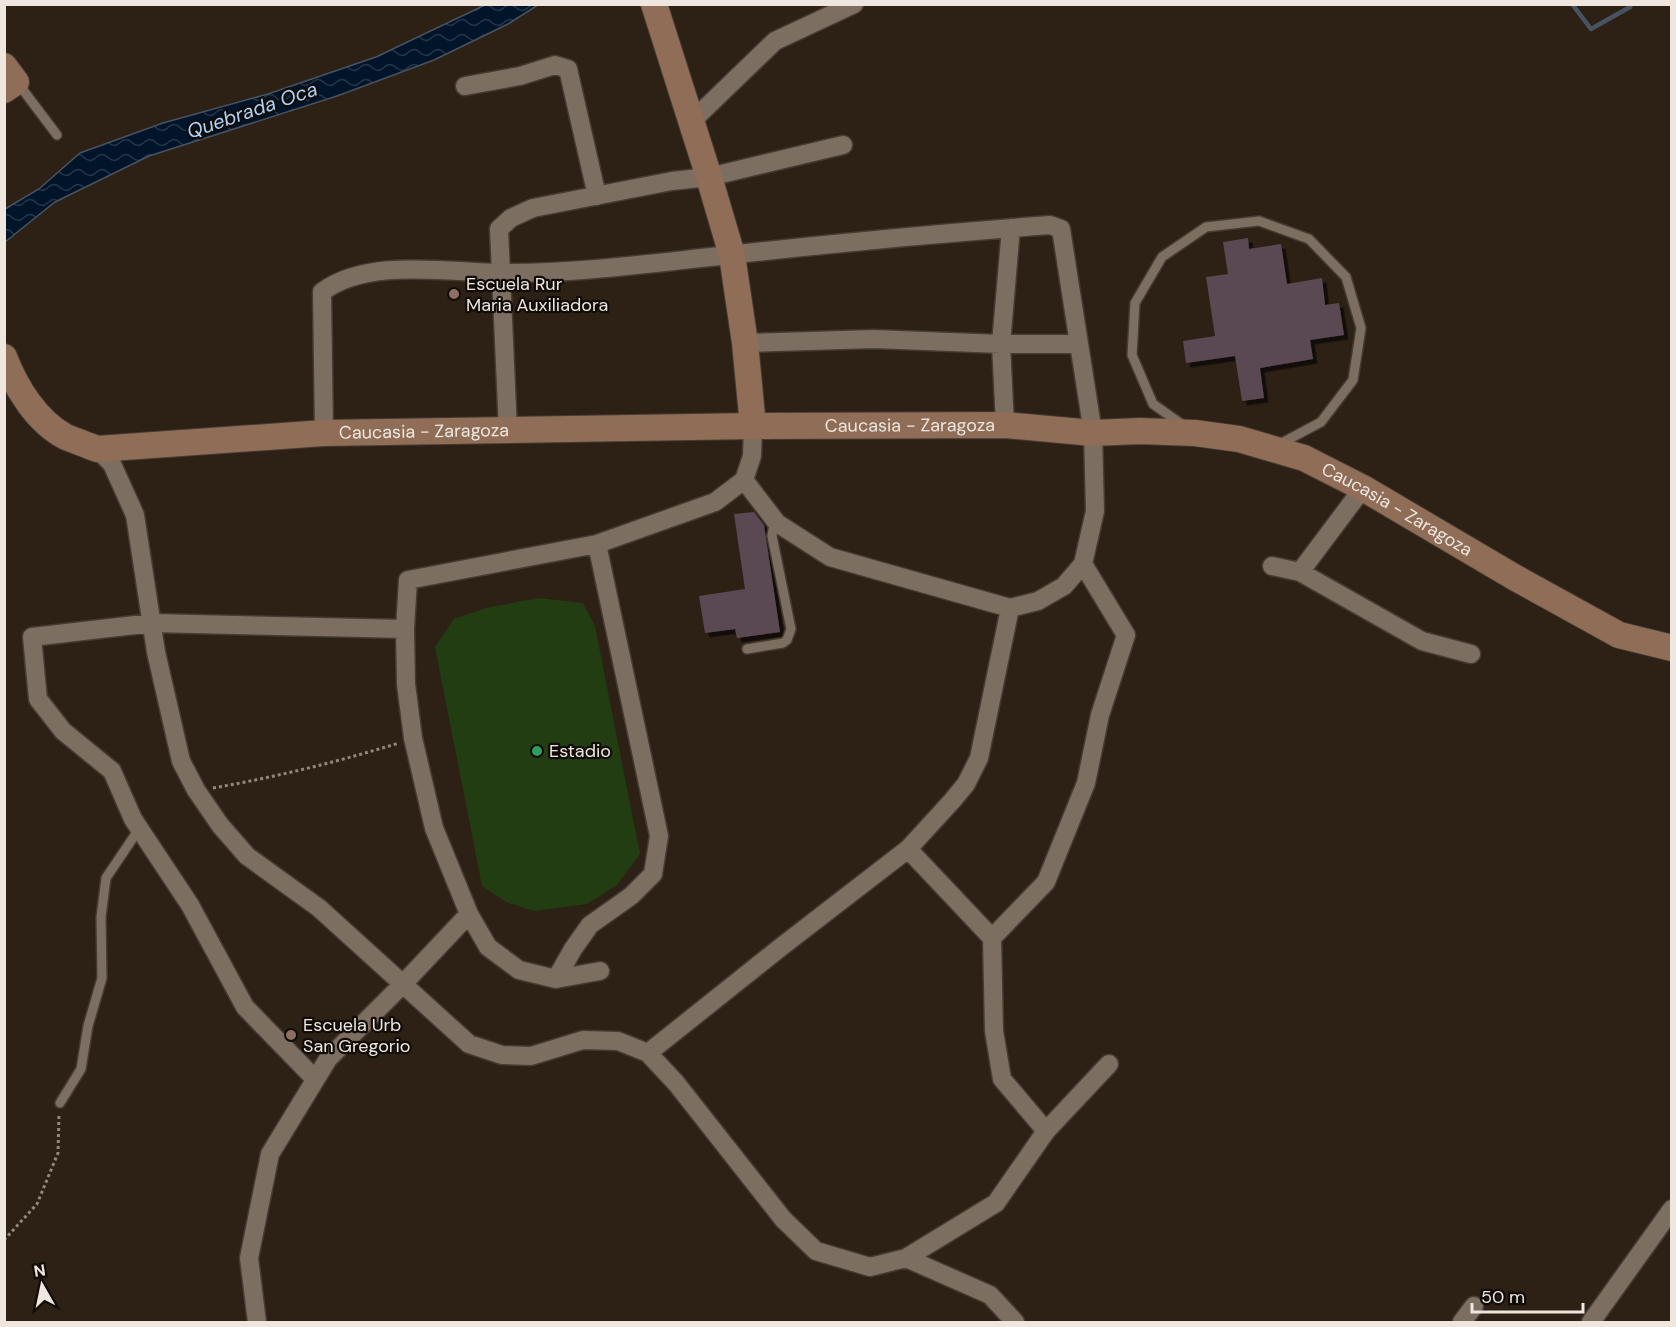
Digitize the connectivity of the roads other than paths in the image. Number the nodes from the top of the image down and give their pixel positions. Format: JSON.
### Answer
{"nodes":[{"id":1,"x":654,"y":4,"type":"edge"},
{"id":2,"x":854,"y":5,"type":"edge"},
{"id":3,"x":8,"y":79,"type":"edge"},
{"id":4,"x":465,"y":86,"type":"dead end"},
{"id":5,"x":691,"y":122,"type":"junction"},
{"id":6,"x":57,"y":135,"type":"dead end"},
{"id":7,"x":843,"y":145,"type":"dead end"},
{"id":8,"x":709,"y":177,"type":"junction"},
{"id":9,"x":597,"y":196,"type":"junction"},
{"id":10,"x":1011,"y":228,"type":"junction"},
{"id":11,"x":732,"y":255,"type":"junction"},
{"id":12,"x":500,"y":273,"type":"junction"},
{"id":13,"x":745,"y":343,"type":"junction"},
{"id":14,"x":1001,"y":344,"type":"junction"},
{"id":15,"x":1078,"y":344,"type":"junction"},
{"id":16,"x":4,"y":357,"type":"edge"},
{"id":17,"x":1005,"y":425,"type":"junction"},
{"id":18,"x":753,"y":426,"type":"junction"},
{"id":19,"x":508,"y":431,"type":"junction"},
{"id":20,"x":324,"y":433,"type":"junction"},
{"id":21,"x":1093,"y":433,"type":"junction"},
{"id":22,"x":1194,"y":433,"type":"junction"},
{"id":23,"x":1274,"y":448,"type":"junction"},
{"id":24,"x":97,"y":449,"type":"junction"},
{"id":25,"x":744,"y":480,"type":"junction"},
{"id":26,"x":1363,"y":488,"type":"junction"},
{"id":27,"x":777,"y":523,"type":"junction"},
{"id":28,"x":597,"y":544,"type":"junction"},
{"id":29,"x":1083,"y":564,"type":"junction"},
{"id":30,"x":1272,"y":566,"type":"dead end"},
{"id":31,"x":1300,"y":572,"type":"junction"},
{"id":32,"x":1010,"y":608,"type":"junction"},
{"id":33,"x":152,"y":623,"type":"junction"},
{"id":34,"x":405,"y":629,"type":"junction"},
{"id":35,"x":1671,"y":648,"type":"edge"},
{"id":36,"x":747,"y":649,"type":"dead end"},
{"id":37,"x":1471,"y":654,"type":"dead end"},
{"id":38,"x":139,"y":829,"type":"junction"},
{"id":39,"x":908,"y":849,"type":"junction"},
{"id":40,"x":469,"y":914,"type":"junction"},
{"id":41,"x":992,"y":938,"type":"junction"},
{"id":42,"x":600,"y":971,"type":"dead end"},
{"id":43,"x":556,"y":979,"type":"junction"},
{"id":44,"x":402,"y":985,"type":"junction"},
{"id":45,"x":648,"y":1053,"type":"junction"},
{"id":46,"x":1109,"y":1064,"type":"dead end"},
{"id":47,"x":315,"y":1079,"type":"junction"},
{"id":48,"x":60,"y":1103,"type":"road end"},
{"id":49,"x":1046,"y":1131,"type":"junction"},
{"id":50,"x":1671,"y":1209,"type":"edge"},
{"id":51,"x":906,"y":1258,"type":"junction"},
{"id":52,"x":1474,"y":1305,"type":"dead end"},
{"id":53,"x":257,"y":1323,"type":"edge"},
{"id":54,"x":1015,"y":1323,"type":"edge"},
{"id":55,"x":1462,"y":1323,"type":"edge"},
{"id":56,"x":1590,"y":1323,"type":"edge"}],
"edges":[{"from":1,"to":5,"type":"main road"},
{"from":2,"to":5,"type":"street"},
{"from":3,"to":6,"type":"lane"},
{"from":4,"to":9,"type":"street"},
{"from":5,"to":8,"type":"main road"},
{"from":7,"to":8,"type":"street"},
{"from":8,"to":9,"type":"street"},
{"from":8,"to":11,"type":"main road"},
{"from":9,"to":12,"type":"street"},
{"from":10,"to":11,"type":"street"},
{"from":10,"to":14,"type":"street"},
{"from":10,"to":15,"type":"street"},
{"from":11,"to":12,"type":"street"},
{"from":11,"to":13,"type":"main road"},
{"from":12,"to":19,"type":"street"},
{"from":12,"to":20,"type":"street"},
{"from":13,"to":14,"type":"street"},
{"from":13,"to":18,"type":"main road"},
{"from":14,"to":15,"type":"street"},
{"from":14,"to":17,"type":"street"},
{"from":15,"to":21,"type":"street"},
{"from":16,"to":24,"type":"main road"},
{"from":17,"to":18,"type":"main road","name":"Caucasia - Zaragoza"},
{"from":17,"to":21,"type":"main road","name":"Caucasia - Zaragoza"},
{"from":18,"to":19,"type":"main road","name":"Caucasia - Zaragoza"},
{"from":18,"to":25,"type":"street"},
{"from":19,"to":20,"type":"main road","name":"Caucasia - Zaragoza"},
{"from":20,"to":24,"type":"main road","name":"Caucasia - Zaragoza"},
{"from":21,"to":22,"type":"main road","name":"Caucasia - Zaragoza"},
{"from":21,"to":29,"type":"street"},
{"from":22,"to":23,"type":"main road","name":"Caucasia - Zaragoza"},
{"from":22,"to":23,"type":"lane"},
{"from":23,"to":26,"type":"main road","name":"Caucasia - Zaragoza"},
{"from":24,"to":33,"type":"street"},
{"from":25,"to":27,"type":"street"},
{"from":25,"to":28,"type":"street"},
{"from":26,"to":31,"type":"street"},
{"from":26,"to":35,"type":"main road","name":"Caucasia - Zaragoza"},
{"from":27,"to":32,"type":"street"},
{"from":27,"to":36,"type":"lane"},
{"from":28,"to":34,"type":"street"},
{"from":28,"to":43,"type":"street"},
{"from":29,"to":32,"type":"street"},
{"from":29,"to":41,"type":"street"},
{"from":30,"to":31,"type":"street"},
{"from":31,"to":37,"type":"street"},
{"from":32,"to":39,"type":"street"},
{"from":33,"to":34,"type":"street"},
{"from":33,"to":38,"type":"street"},
{"from":33,"to":44,"type":"street"},
{"from":34,"to":40,"type":"street"},
{"from":38,"to":47,"type":"street"},
{"from":38,"to":48,"type":"lane"},
{"from":39,"to":41,"type":"street"},
{"from":39,"to":45,"type":"street"},
{"from":40,"to":43,"type":"street"},
{"from":40,"to":44,"type":"street"},
{"from":41,"to":49,"type":"street"},
{"from":42,"to":43,"type":"street"},
{"from":44,"to":45,"type":"street"},
{"from":44,"to":47,"type":"street"},
{"from":45,"to":51,"type":"street"},
{"from":46,"to":49,"type":"street"},
{"from":47,"to":53,"type":"street"},
{"from":49,"to":51,"type":"street"},
{"from":50,"to":56,"type":"street"},
{"from":51,"to":54,"type":"street"},
{"from":52,"to":55,"type":"street"}]}
